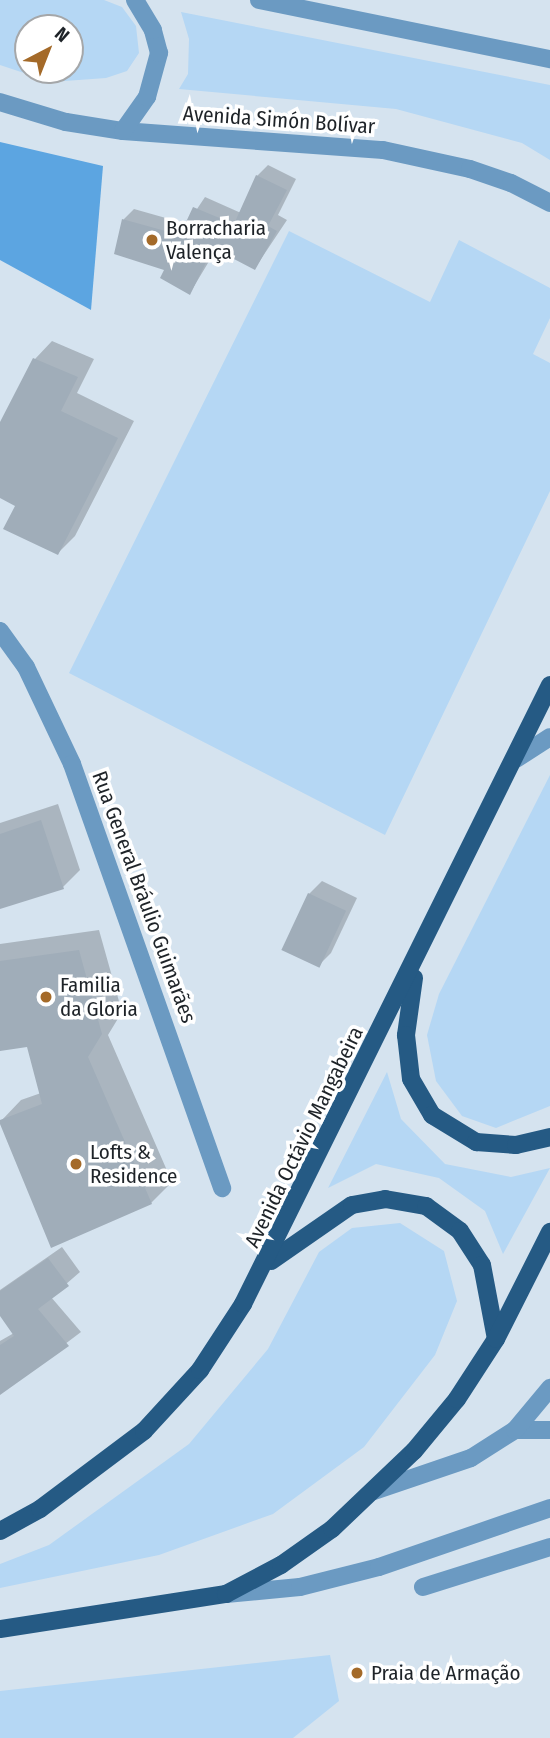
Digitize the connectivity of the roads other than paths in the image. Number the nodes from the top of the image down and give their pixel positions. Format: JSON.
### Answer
{"nodes":[{"id":1,"x":135,"y":0,"type":"edge"},
{"id":2,"x":259,"y":0,"type":"edge"},
{"id":3,"x":550,"y":59,"type":"edge"},
{"id":4,"x":0,"y":102,"type":"edge"},
{"id":5,"x":123,"y":131,"type":"junction"},
{"id":6,"x":550,"y":203,"type":"edge"},
{"id":7,"x":0,"y":631,"type":"edge"},
{"id":8,"x":550,"y":685,"type":"edge"},
{"id":9,"x":550,"y":737,"type":"edge"},
{"id":10,"x":516,"y":759,"type":"junction"},
{"id":11,"x":417,"y":961,"type":"junction"},
{"id":12,"x":550,"y":1137,"type":"edge"},
{"id":13,"x":222,"y":1188,"type":"dead end"},
{"id":14,"x":550,"y":1232,"type":"edge"},
{"id":15,"x":266,"y":1265,"type":"junction"},
{"id":16,"x":496,"y":1339,"type":"junction"},
{"id":17,"x":550,"y":1388,"type":"edge"},
{"id":18,"x":515,"y":1430,"type":"junction"},
{"id":19,"x":550,"y":1430,"type":"edge"},
{"id":20,"x":374,"y":1491,"type":"junction"},
{"id":21,"x":550,"y":1508,"type":"edge"},
{"id":22,"x":0,"y":1531,"type":"edge"},
{"id":23,"x":550,"y":1547,"type":"edge"},
{"id":24,"x":423,"y":1587,"type":"dead end"},
{"id":25,"x":226,"y":1594,"type":"junction"},
{"id":26,"x":0,"y":1629,"type":"edge"}],
"edges":[{"from":1,"to":5,"type":"street"},
{"from":2,"to":3,"type":"street"},
{"from":4,"to":5,"type":"street","name":"Avenida Simón Bolívar"},
{"from":5,"to":6,"type":"street","name":"Avenida Simón Bolívar"},
{"from":7,"to":13,"type":"street","name":"Rua General Bráulio Guimarães"},
{"from":8,"to":10,"type":"main road","name":"Avenida Octávio Mangabeira"},
{"from":9,"to":10,"type":"street"},
{"from":10,"to":11,"type":"main road","name":"Avenida Octávio Mangabeira"},
{"from":11,"to":12,"type":"main road"},
{"from":11,"to":15,"type":"main road","name":"Avenida Octávio Mangabeira"},
{"from":14,"to":16,"type":"main road"},
{"from":15,"to":16,"type":"main road"},
{"from":15,"to":22,"type":"main road","name":"Avenida Octávio Mangabeira"},
{"from":16,"to":20,"type":"main road"},
{"from":17,"to":18,"type":"street"},
{"from":18,"to":19,"type":"street"},
{"from":18,"to":20,"type":"street"},
{"from":20,"to":25,"type":"main road"},
{"from":21,"to":25,"type":"street"},
{"from":23,"to":24,"type":"street"},
{"from":25,"to":26,"type":"main road"}]}
